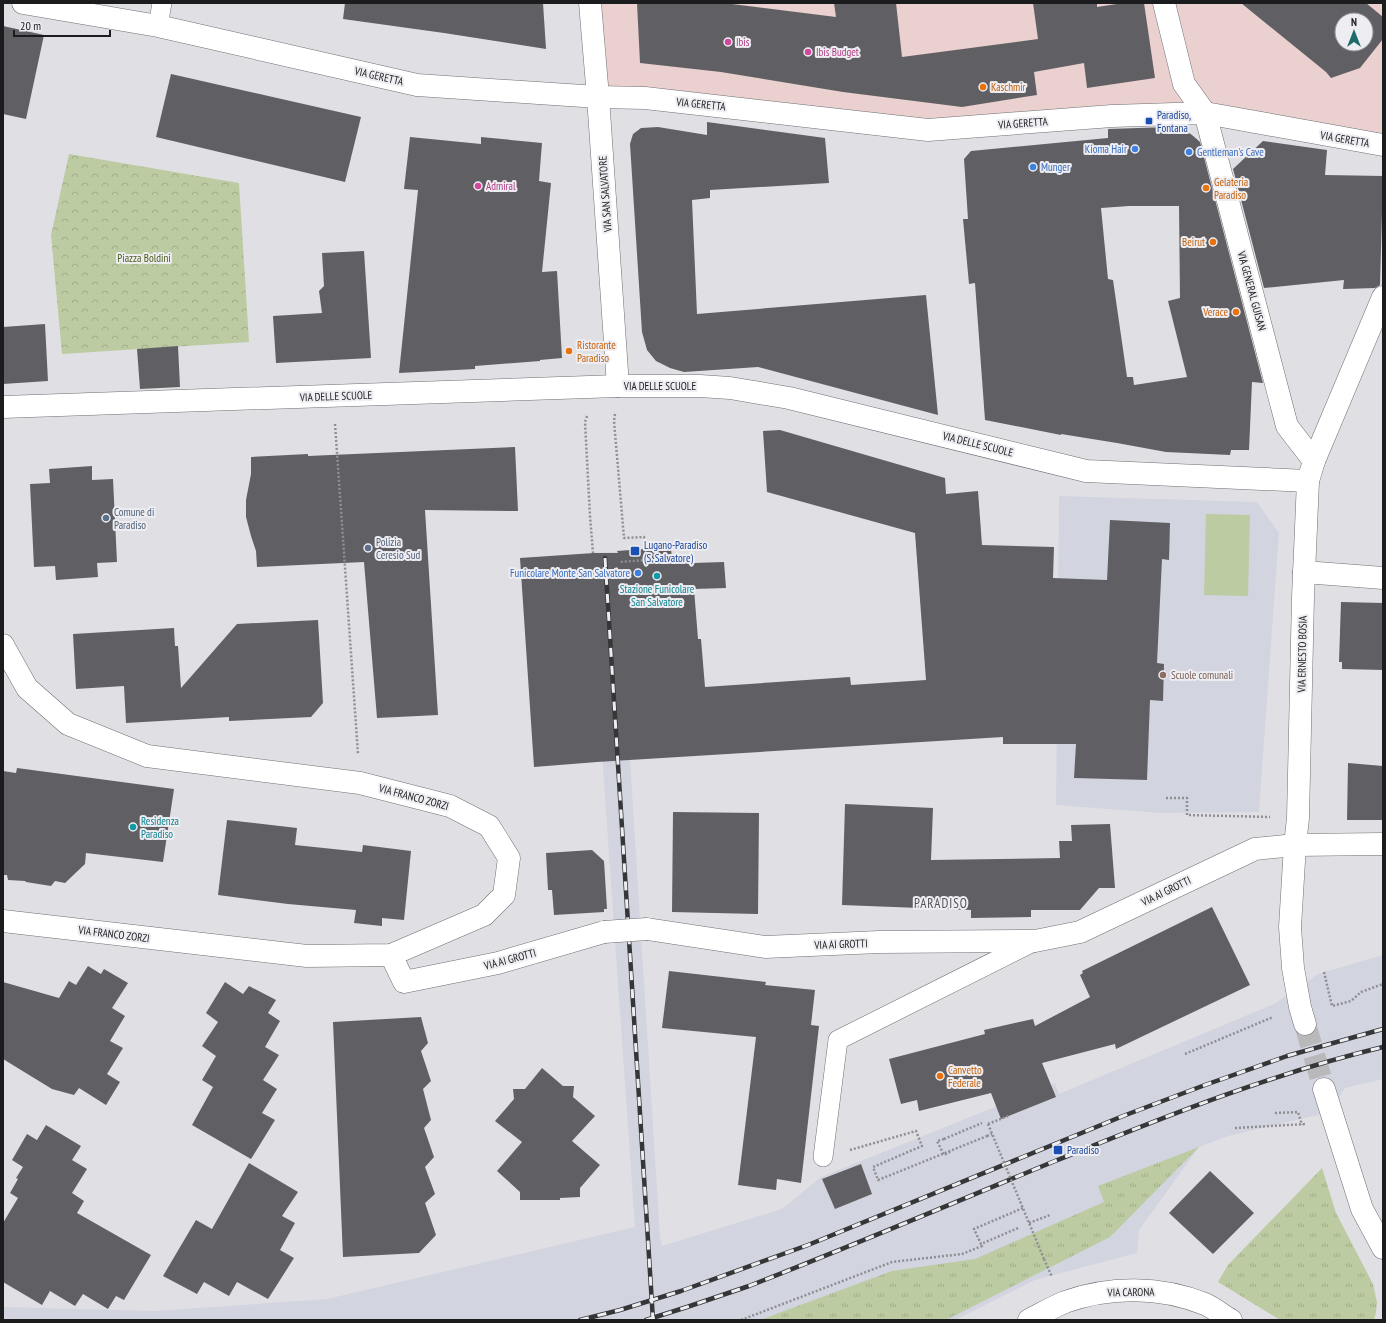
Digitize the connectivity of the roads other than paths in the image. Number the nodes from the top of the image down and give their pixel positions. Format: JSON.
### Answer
{"nodes":[{"id":1,"x":23,"y":3,"type":"edge"},
{"id":2,"x":162,"y":3,"type":"edge"},
{"id":3,"x":590,"y":3,"type":"edge"},
{"id":4,"x":1164,"y":3,"type":"edge"},
{"id":5,"x":158,"y":26,"type":"junction"},
{"id":6,"x":598,"y":97,"type":"junction"},
{"id":7,"x":1205,"y":113,"type":"junction"},
{"id":8,"x":1383,"y":145,"type":"edge"},
{"id":9,"x":1383,"y":297,"type":"edge"},
{"id":10,"x":618,"y":386,"type":"junction"},
{"id":11,"x":3,"y":407,"type":"edge"},
{"id":12,"x":1311,"y":471,"type":"junction"},
{"id":13,"x":1304,"y":572,"type":"junction"},
{"id":14,"x":1383,"y":578,"type":"edge"},
{"id":15,"x":3,"y":645,"type":"edge"},
{"id":16,"x":1383,"y":844,"type":"edge"},
{"id":17,"x":1295,"y":845,"type":"junction"},
{"id":18,"x":3,"y":921,"type":"edge"},
{"id":19,"x":1035,"y":941,"type":"junction"},
{"id":20,"x":391,"y":955,"type":"junction"},
{"id":21,"x":1305,"y":1024,"type":"tunnel mouth"},
{"id":22,"x":1324,"y":1089,"type":"tunnel mouth"},
{"id":23,"x":823,"y":1157,"type":"road end"},
{"id":24,"x":1383,"y":1248,"type":"edge"},
{"id":25,"x":1029,"y":1320,"type":"edge"},
{"id":26,"x":1231,"y":1320,"type":"edge"}],
"edges":[{"from":1,"to":5,"type":"street","name":"VIA GERETTA"},
{"from":2,"to":5,"type":"lane"},
{"from":3,"to":6,"type":"street","name":"VIA SAN SALVATORE"},
{"from":4,"to":7,"type":"street"},
{"from":5,"to":6,"type":"street","name":"VIA GERETTA"},
{"from":6,"to":7,"type":"street","name":"VIA GERETTA"},
{"from":6,"to":10,"type":"street","name":"VIA SAN SALVATORE"},
{"from":7,"to":8,"type":"street","name":"VIA GERETTA"},
{"from":7,"to":12,"type":"street","name":"VIA GENERAL GUISAN"},
{"from":9,"to":12,"type":"street","name":"VIA ERNESTO BOSIA"},
{"from":10,"to":11,"type":"street","name":"VIA DELLE SCUOLE"},
{"from":10,"to":12,"type":"street","name":"VIA DELLE SCUOLE"},
{"from":12,"to":13,"type":"street","name":"VIA ERNESTO BOSIA"},
{"from":13,"to":14,"type":"street"},
{"from":13,"to":17,"type":"street","name":"VIA ERNESTO BOSIA"},
{"from":15,"to":20,"type":"street","name":"VIA FRANCO ZORZI"},
{"from":16,"to":17,"type":"street","name":"VIA AI GROTTI"},
{"from":17,"to":19,"type":"street","name":"VIA AI GROTTI"},
{"from":17,"to":21,"type":"street","name":"VIA ERNESTO BOSIA"},
{"from":18,"to":20,"type":"street","name":"VIA FRANCO ZORZI"},
{"from":19,"to":20,"type":"street","name":"VIA AI GROTTI","bridge":true},
{"from":19,"to":23,"type":"lane"},
{"from":22,"to":24,"type":"street"},
{"from":25,"to":26,"type":"street","name":"VIA CARONA"}]}
